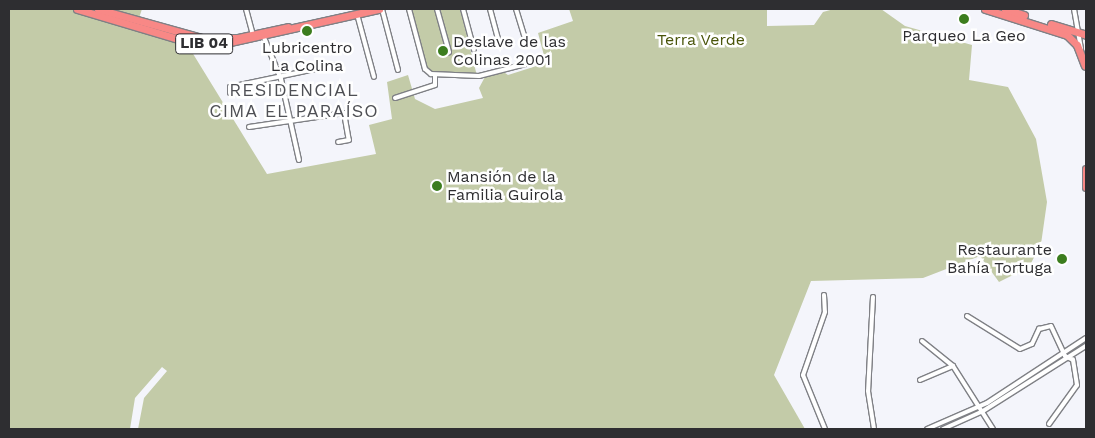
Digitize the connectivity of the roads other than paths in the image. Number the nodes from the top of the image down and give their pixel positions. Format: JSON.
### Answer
{"nodes":[{"id":1,"x":77,"y":9,"type":"edge"},
{"id":2,"x":98,"y":9,"type":"edge"},
{"id":3,"x":246,"y":9,"type":"edge"},
{"id":4,"x":364,"y":9,"type":"edge"},
{"id":5,"x":380,"y":9,"type":"edge"},
{"id":6,"x":409,"y":9,"type":"edge"},
{"id":7,"x":437,"y":9,"type":"edge"},
{"id":8,"x":463,"y":9,"type":"edge"},
{"id":9,"x":490,"y":9,"type":"edge"},
{"id":10,"x":516,"y":9,"type":"edge"},
{"id":11,"x":985,"y":9,"type":"edge"},
{"id":12,"x":1005,"y":9,"type":"edge"},
{"id":13,"x":1074,"y":9,"type":"edge"},
{"id":14,"x":354,"y":11,"type":"edge"},
{"id":15,"x":1083,"y":34,"type":"edge"},
{"id":16,"x":253,"y":35,"type":"junction"},
{"id":17,"x":263,"y":36,"type":"junction"},
{"id":18,"x":524,"y":36,"type":"dead end"},
{"id":19,"x":498,"y":38,"type":"dead end"},
{"id":20,"x":474,"y":50,"type":"dead end"},
{"id":21,"x":449,"y":52,"type":"dead end"},
{"id":22,"x":1084,"y":55,"type":"edge"},
{"id":23,"x":530,"y":63,"type":"dead end"},
{"id":24,"x":334,"y":65,"type":"dead end"},
{"id":25,"x":1086,"y":67,"type":"edge"},
{"id":26,"x":398,"y":70,"type":"dead end"},
{"id":27,"x":435,"y":75,"type":"junction"},
{"id":28,"x":374,"y":77,"type":"dead end"},
{"id":29,"x":281,"y":79,"type":"junction"},
{"id":30,"x":230,"y":93,"type":"dead end"},
{"id":31,"x":395,"y":98,"type":"dead end"},
{"id":32,"x":291,"y":121,"type":"junction"},
{"id":33,"x":249,"y":127,"type":"dead end"},
{"id":34,"x":338,"y":142,"type":"dead end"},
{"id":35,"x":299,"y":160,"type":"dead end"},
{"id":36,"x":1086,"y":169,"type":"edge"},
{"id":37,"x":1086,"y":187,"type":"edge"},
{"id":38,"x":824,"y":295,"type":"dead end"},
{"id":39,"x":873,"y":297,"type":"dead end"},
{"id":40,"x":967,"y":316,"type":"dead end"},
{"id":41,"x":1086,"y":338,"type":"edge"},
{"id":42,"x":922,"y":341,"type":"dead end"},
{"id":43,"x":1086,"y":346,"type":"edge"},
{"id":44,"x":1063,"y":347,"type":"junction"},
{"id":45,"x":1069,"y":350,"type":"junction"},
{"id":46,"x":1064,"y":353,"type":"junction"},
{"id":47,"x":1073,"y":355,"type":"junction"},
{"id":48,"x":1067,"y":358,"type":"junction"},
{"id":49,"x":1073,"y":360,"type":"junction"},
{"id":50,"x":953,"y":366,"type":"junction"},
{"id":51,"x":920,"y":380,"type":"dead end"},
{"id":52,"x":980,"y":406,"type":"junction"},
{"id":53,"x":983,"y":411,"type":"junction"},
{"id":54,"x":1048,"y":424,"type":"dead end"},
{"id":55,"x":825,"y":429,"type":"edge"},
{"id":56,"x":874,"y":429,"type":"edge"},
{"id":57,"x":927,"y":429,"type":"edge"},
{"id":58,"x":943,"y":429,"type":"edge"},
{"id":59,"x":993,"y":429,"type":"edge"}],
"edges":[{"from":1,"to":17,"type":"highway","number":"LIB 04"},
{"from":2,"to":16,"type":"highway","number":"LIB 04"},
{"from":3,"to":16,"type":"street"},
{"from":4,"to":14,"type":"highway","number":"LIB 04"},
{"from":5,"to":14,"type":"highway","number":"LIB 04"},
{"from":5,"to":26,"type":"street"},
{"from":6,"to":27,"type":"street"},
{"from":7,"to":21,"type":"street"},
{"from":8,"to":20,"type":"street"},
{"from":9,"to":19,"type":"street"},
{"from":10,"to":18,"type":"street"},
{"from":11,"to":22,"type":"highway"},
{"from":12,"to":15,"type":"highway"},
{"from":13,"to":15,"type":"street"},
{"from":14,"to":17,"type":"highway","number":"LIB 04"},
{"from":14,"to":28,"type":"street"},
{"from":15,"to":22,"type":"street"},
{"from":16,"to":17,"type":"highway","number":"LIB 04"},
{"from":17,"to":29,"type":"street"},
{"from":22,"to":25,"type":"highway"},
{"from":23,"to":27,"type":"street"},
{"from":24,"to":29,"type":"street"},
{"from":27,"to":31,"type":"street"},
{"from":29,"to":30,"type":"street"},
{"from":29,"to":32,"type":"street"},
{"from":32,"to":33,"type":"street"},
{"from":32,"to":34,"type":"street"},
{"from":32,"to":35,"type":"street"},
{"from":36,"to":37,"type":"highway"},
{"from":38,"to":55,"type":"street"},
{"from":39,"to":56,"type":"street"},
{"from":40,"to":44,"type":"street"},
{"from":41,"to":45,"type":"street"},
{"from":42,"to":50,"type":"street"},
{"from":43,"to":47,"type":"street"},
{"from":44,"to":45,"type":"street"},
{"from":44,"to":46,"type":"street"},
{"from":45,"to":46,"type":"street"},
{"from":45,"to":47,"type":"street"},
{"from":46,"to":48,"type":"street"},
{"from":46,"to":52,"type":"street"},
{"from":47,"to":48,"type":"street"},
{"from":47,"to":49,"type":"street"},
{"from":48,"to":49,"type":"street"},
{"from":48,"to":53,"type":"street"},
{"from":49,"to":54,"type":"street"},
{"from":50,"to":51,"type":"street"},
{"from":50,"to":52,"type":"street"},
{"from":52,"to":53,"type":"street"},
{"from":52,"to":57,"type":"street"},
{"from":53,"to":58,"type":"street"},
{"from":53,"to":59,"type":"street"}]}
